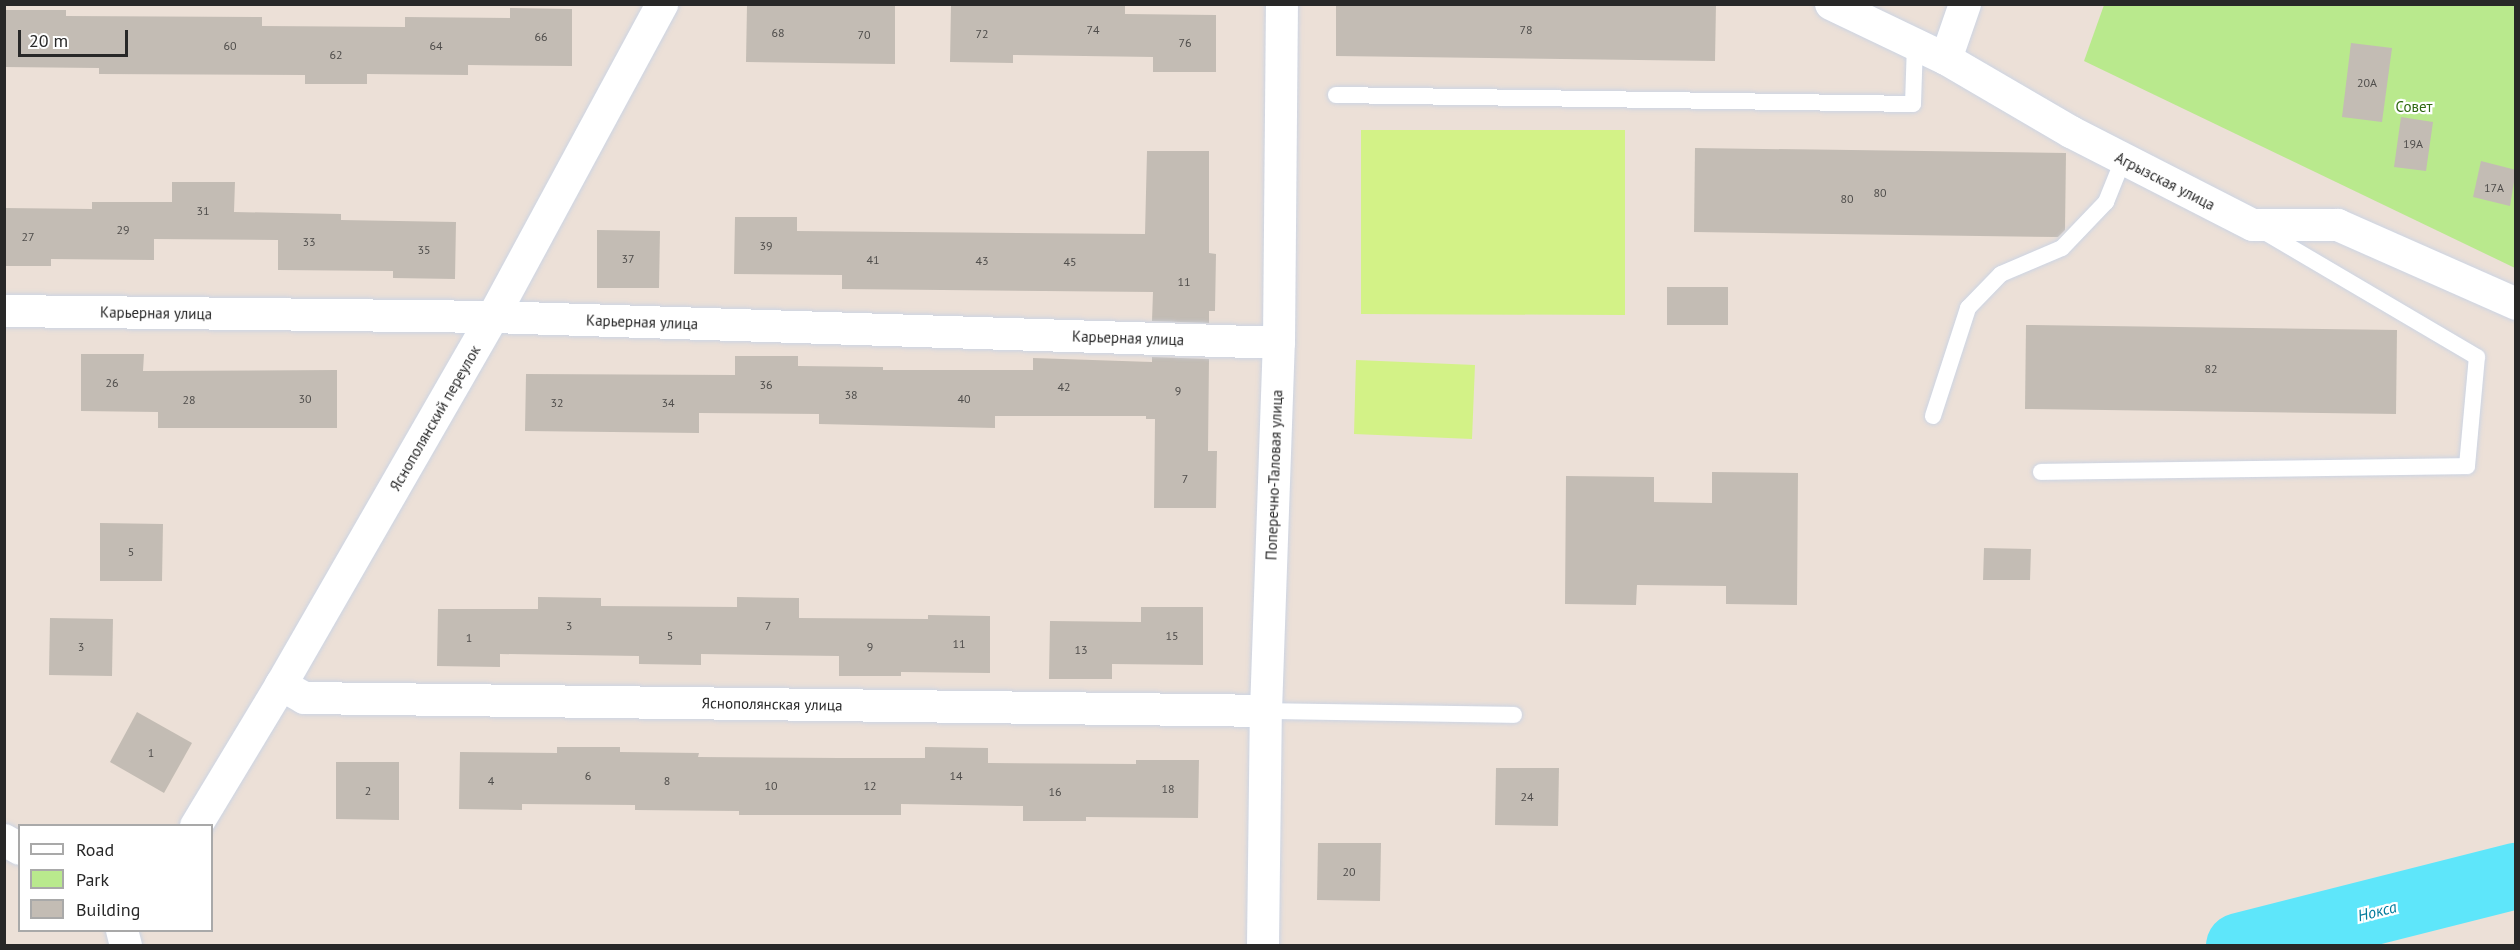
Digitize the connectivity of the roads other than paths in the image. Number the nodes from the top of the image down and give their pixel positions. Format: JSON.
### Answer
{"nodes":[{"id":1,"x":662,"y":4,"type":"edge"},
{"id":2,"x":1282,"y":4,"type":"edge"},
{"id":3,"x":1831,"y":4,"type":"edge"},
{"id":4,"x":1965,"y":4,"type":"edge"},
{"id":5,"x":1915,"y":45,"type":"junction"},
{"id":6,"x":1946,"y":59,"type":"junction"},
{"id":7,"x":1336,"y":95,"type":"dead end"},
{"id":8,"x":2123,"y":160,"type":"junction"},
{"id":9,"x":2253,"y":225,"type":"junction"},
{"id":10,"x":2516,"y":304,"type":"edge"},
{"id":11,"x":4,"y":311,"type":"edge"},
{"id":12,"x":493,"y":317,"type":"junction"},
{"id":13,"x":1279,"y":343,"type":"junction"},
{"id":14,"x":1933,"y":416,"type":"dead end"},
{"id":15,"x":2041,"y":472,"type":"dead end"},
{"id":16,"x":282,"y":685,"type":"junction"},
{"id":17,"x":1266,"y":711,"type":"junction"},
{"id":18,"x":1514,"y":715,"type":"dead end"},
{"id":19,"x":197,"y":824,"type":"edge"},
{"id":20,"x":4,"y":840,"type":"edge"},
{"id":21,"x":18,"y":848,"type":"edge"},
{"id":22,"x":1263,"y":945,"type":"edge"}],
"edges":[{"from":1,"to":12,"type":"street","name":"Яснополянский переулок"},
{"from":2,"to":13,"type":"street","name":"Поперечно-Таловая улица"},
{"from":3,"to":5,"type":"street","name":"Агрызская улица"},
{"from":4,"to":6,"type":"street"},
{"from":5,"to":6,"type":"street","name":"Агрызская улица"},
{"from":5,"to":7,"type":"lane"},
{"from":6,"to":8,"type":"street","name":"Агрызская улица"},
{"from":8,"to":9,"type":"street","name":"Агрызская улица"},
{"from":8,"to":14,"type":"lane"},
{"from":9,"to":10,"type":"street","name":"Агрызская улица"},
{"from":9,"to":15,"type":"lane"},
{"from":11,"to":12,"type":"street","name":"Карьерная улица"},
{"from":12,"to":13,"type":"street","name":"Карьерная улица"},
{"from":12,"to":16,"type":"street","name":"Яснополянский переулок"},
{"from":13,"to":17,"type":"street","name":"Поперечно-Таловая улица"},
{"from":16,"to":17,"type":"street","name":"Яснополянская улица"},
{"from":16,"to":19,"type":"street","name":"Яснополянский переулок"},
{"from":17,"to":18,"type":"lane"},
{"from":17,"to":22,"type":"street","name":"Поперечно-Таловая улица"},
{"from":20,"to":21,"type":"street"}]}
